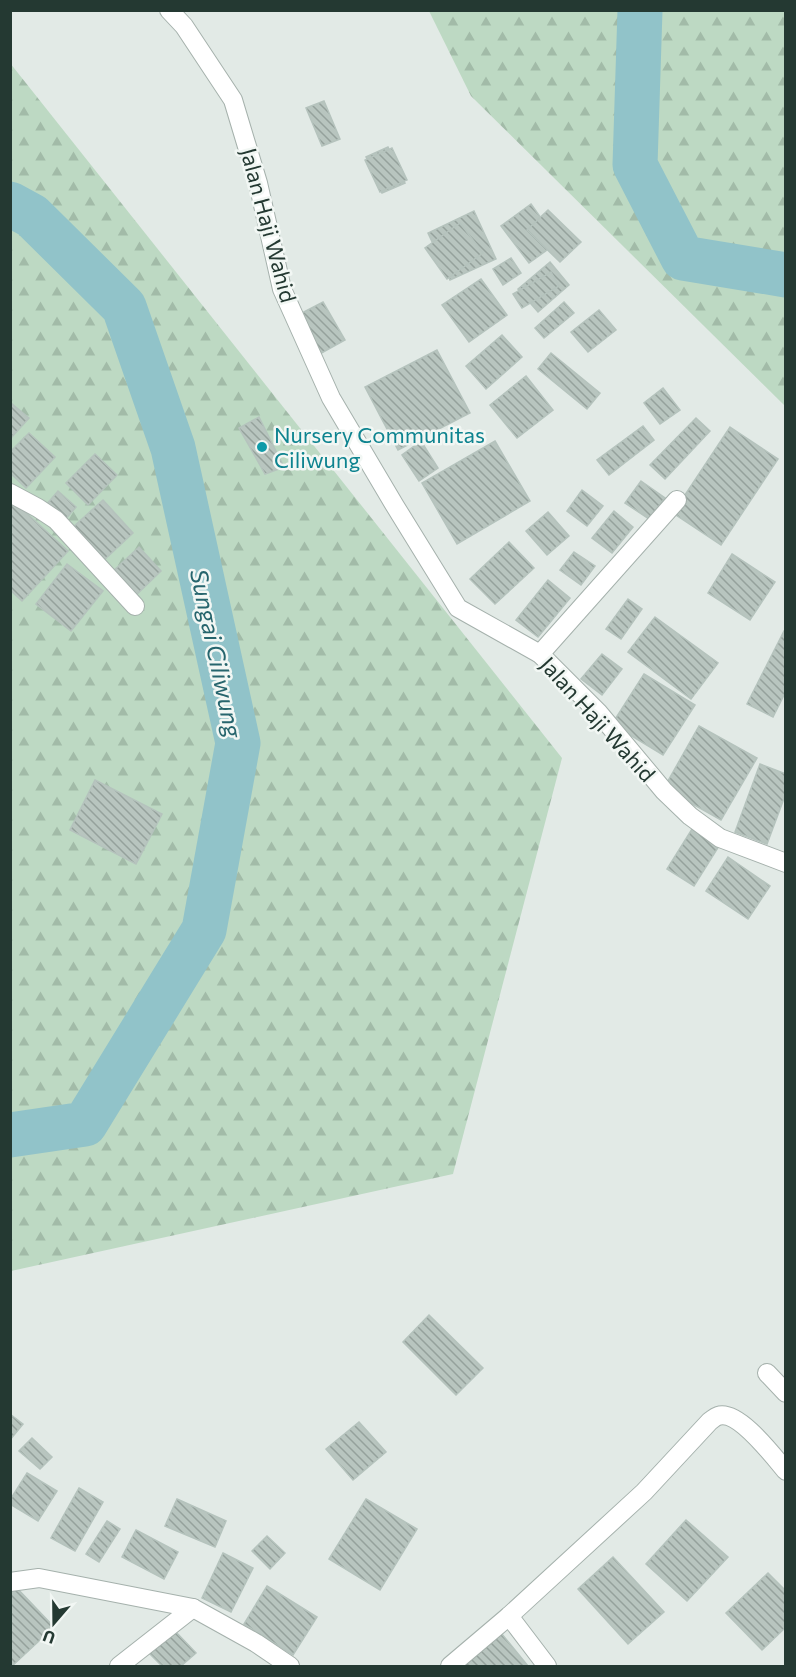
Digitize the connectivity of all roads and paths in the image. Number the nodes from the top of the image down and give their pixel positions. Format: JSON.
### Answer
{"nodes":[{"id":1,"x":169,"y":10,"type":"edge"},
{"id":2,"x":10,"y":493,"type":"edge"},
{"id":3,"x":677,"y":500,"type":"dead end"},
{"id":4,"x":135,"y":606,"type":"dead end"},
{"id":5,"x":540,"y":654,"type":"junction"},
{"id":6,"x":786,"y":862,"type":"edge"},
{"id":7,"x":767,"y":1373,"type":"dead end"},
{"id":8,"x":786,"y":1393,"type":"edge"},
{"id":9,"x":786,"y":1471,"type":"edge"},
{"id":10,"x":10,"y":1582,"type":"edge"},
{"id":11,"x":193,"y":1608,"type":"junction"},
{"id":12,"x":509,"y":1616,"type":"junction"},
{"id":13,"x":119,"y":1666,"type":"edge"},
{"id":14,"x":290,"y":1666,"type":"edge"},
{"id":15,"x":450,"y":1666,"type":"edge"},
{"id":16,"x":547,"y":1666,"type":"edge"}],
"edges":[{"from":1,"to":5,"type":"street","name":"Jalan Haji Wahid"},
{"from":2,"to":4,"type":"street"},
{"from":3,"to":5,"type":"street"},
{"from":5,"to":6,"type":"street","name":"Jalan Haji Wahid"},
{"from":7,"to":8,"type":"street"},
{"from":9,"to":12,"type":"street"},
{"from":10,"to":11,"type":"street"},
{"from":11,"to":13,"type":"street"},
{"from":11,"to":14,"type":"street"},
{"from":12,"to":15,"type":"street"},
{"from":12,"to":16,"type":"street"}]}
